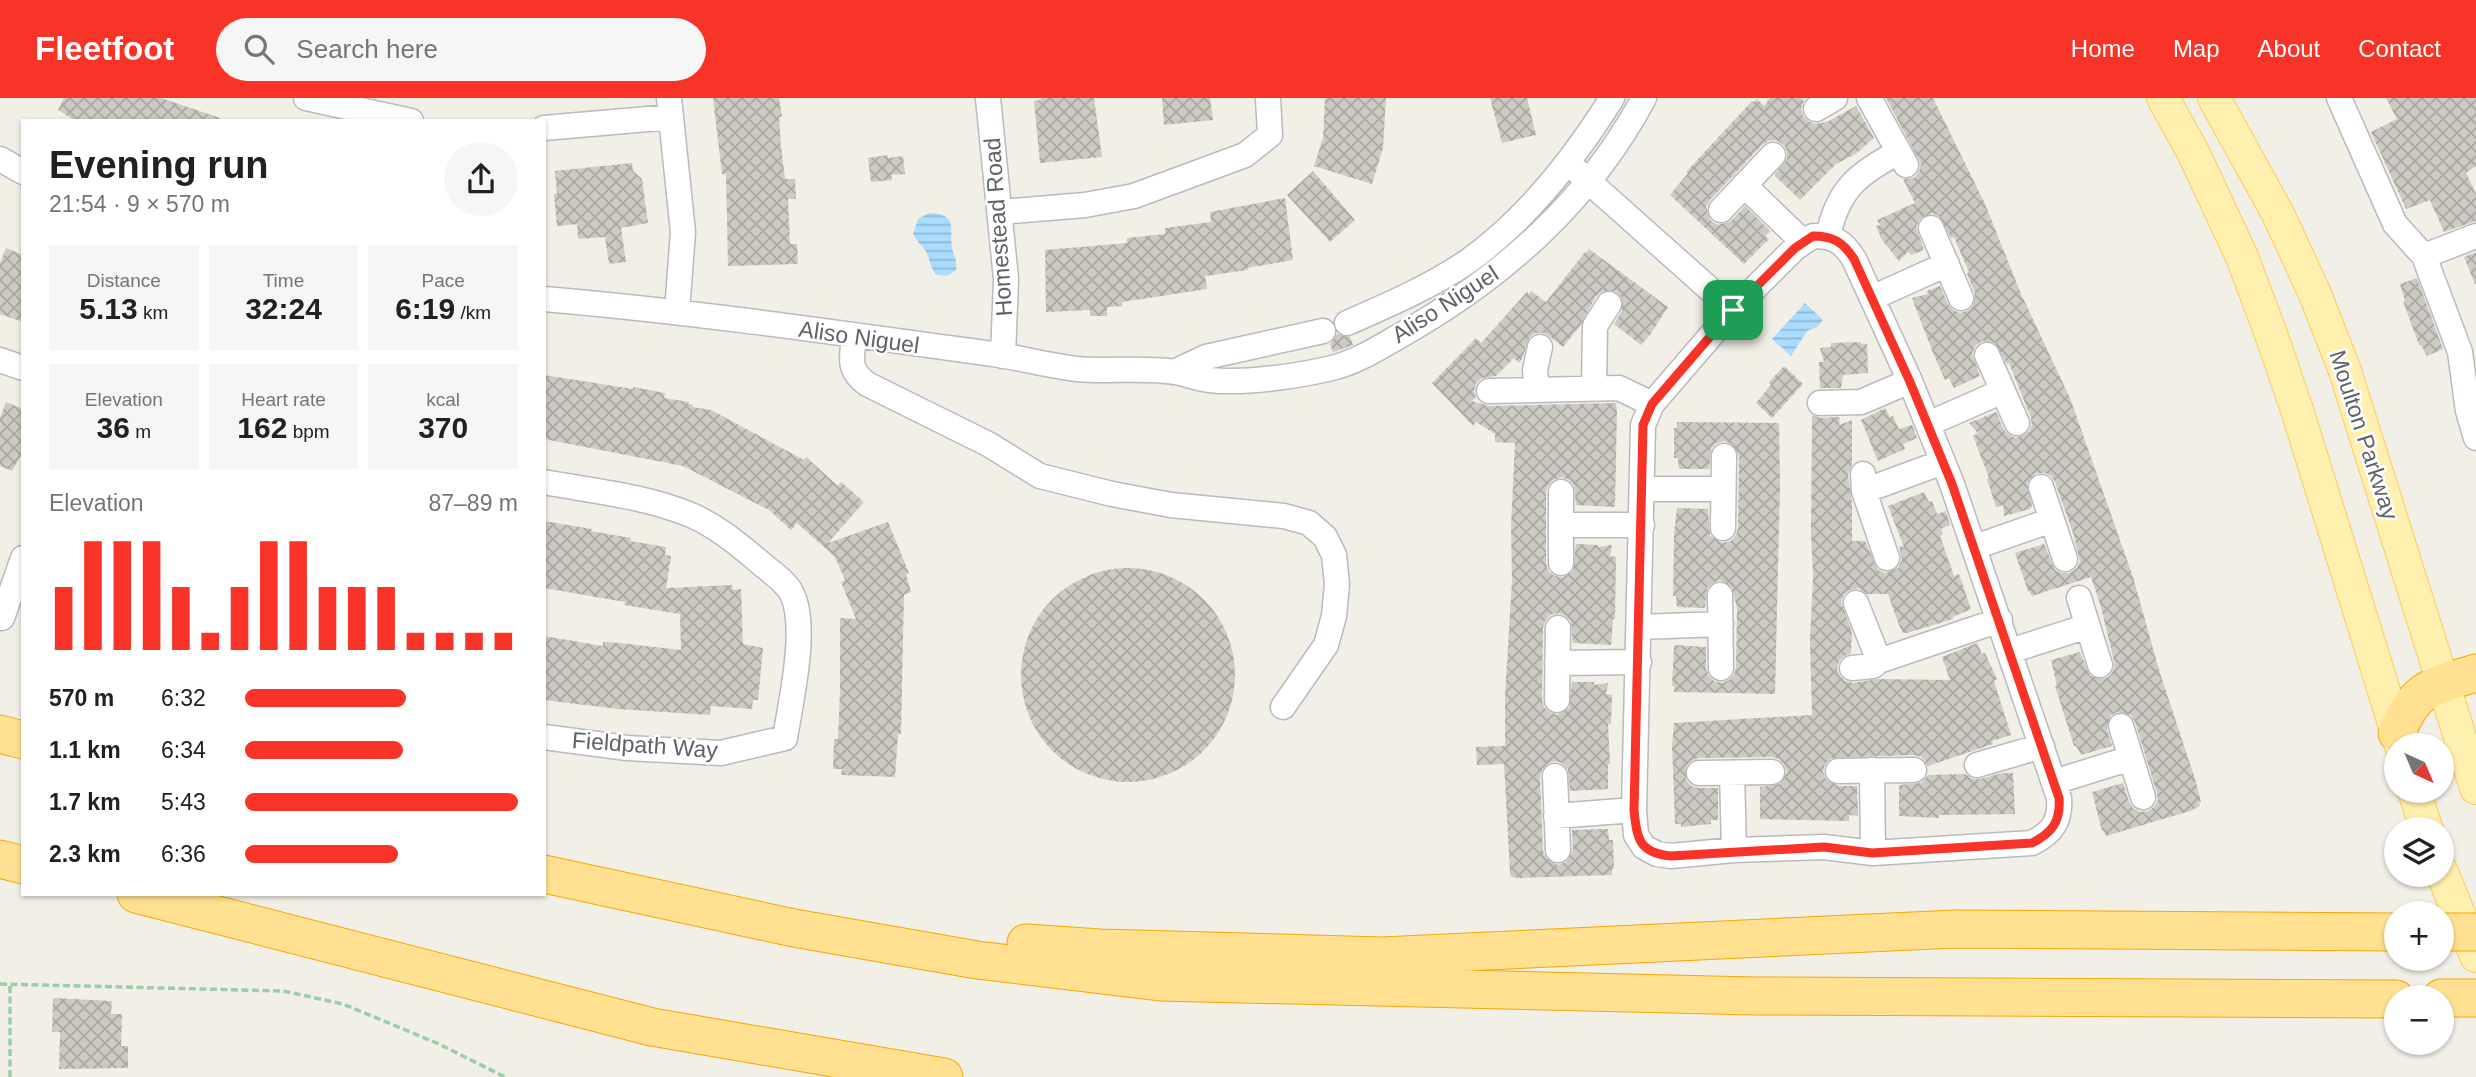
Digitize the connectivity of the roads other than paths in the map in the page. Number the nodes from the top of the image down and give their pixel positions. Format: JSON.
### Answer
{"nodes":[{"id":1,"x":306,"y":98,"type":"edge"},
{"id":2,"x":988,"y":98,"type":"edge"},
{"id":3,"x":1268,"y":98,"type":"edge"},
{"id":4,"x":1612,"y":98,"type":"edge"},
{"id":5,"x":1644,"y":98,"type":"edge"},
{"id":6,"x":1869,"y":98,"type":"edge"},
{"id":7,"x":2163,"y":98,"type":"edge"},
{"id":8,"x":2214,"y":98,"type":"edge"},
{"id":9,"x":2339,"y":98,"type":"edge"},
{"id":10,"x":670,"y":108,"type":"edge"},
{"id":11,"x":402,"y":119,"type":"edge"},
{"id":12,"x":546,"y":128,"type":"edge"},
{"id":13,"x":1773,"y":155,"type":"dead end"},
{"id":14,"x":0,"y":159,"type":"edge"},
{"id":15,"x":1568,"y":164,"type":"junction"},
{"id":16,"x":21,"y":171,"type":"edge"},
{"id":17,"x":1589,"y":182,"type":"junction"},
{"id":18,"x":1745,"y":185,"type":"junction"},
{"id":19,"x":1721,"y":210,"type":"dead end"},
{"id":20,"x":1000,"y":212,"type":"junction"},
{"id":21,"x":1931,"y":228,"type":"dead end"},
{"id":22,"x":1828,"y":236,"type":"junction"},
{"id":23,"x":2476,"y":236,"type":"edge"},
{"id":24,"x":1802,"y":241,"type":"junction"},
{"id":25,"x":2424,"y":256,"type":"junction"},
{"id":26,"x":1467,"y":261,"type":"junction"},
{"id":27,"x":1947,"y":264,"type":"junction"},
{"id":28,"x":1483,"y":283,"type":"junction"},
{"id":29,"x":1872,"y":298,"type":"junction"},
{"id":30,"x":1961,"y":298,"type":"dead end"},
{"id":31,"x":546,"y":299,"type":"edge"},
{"id":32,"x":1609,"y":304,"type":"dead end"},
{"id":33,"x":1733,"y":310,"type":"junction"},
{"id":34,"x":677,"y":311,"type":"junction"},
{"id":35,"x":1347,"y":323,"type":"dead end"},
{"id":36,"x":854,"y":336,"type":"junction"},
{"id":37,"x":1540,"y":347,"type":"dead end"},
{"id":38,"x":1987,"y":355,"type":"dead end"},
{"id":39,"x":1003,"y":356,"type":"junction"},
{"id":40,"x":0,"y":360,"type":"edge"},
{"id":41,"x":21,"y":367,"type":"edge"},
{"id":42,"x":1174,"y":372,"type":"junction"},
{"id":43,"x":1313,"y":372,"type":"junction"},
{"id":44,"x":1910,"y":382,"type":"junction"},
{"id":45,"x":1594,"y":387,"type":"junction"},
{"id":46,"x":1537,"y":389,"type":"junction"},
{"id":47,"x":1489,"y":391,"type":"dead end"},
{"id":48,"x":2003,"y":391,"type":"junction"},
{"id":49,"x":1820,"y":402,"type":"dead end"},
{"id":50,"x":1652,"y":404,"type":"junction"},
{"id":51,"x":2017,"y":423,"type":"dead end"},
{"id":52,"x":1928,"y":425,"type":"junction"},
{"id":53,"x":2476,"y":438,"type":"edge"},
{"id":54,"x":1724,"y":456,"type":"dead end"},
{"id":55,"x":1943,"y":462,"type":"junction"},
{"id":56,"x":546,"y":482,"type":"edge"},
{"id":57,"x":2041,"y":487,"type":"dead end"},
{"id":58,"x":1642,"y":489,"type":"junction"},
{"id":59,"x":1723,"y":489,"type":"junction"},
{"id":60,"x":1561,"y":492,"type":"dead end"},
{"id":61,"x":2052,"y":520,"type":"junction"},
{"id":62,"x":1561,"y":525,"type":"junction"},
{"id":63,"x":1642,"y":525,"type":"junction"},
{"id":64,"x":1723,"y":528,"type":"dead end"},
{"id":65,"x":1975,"y":547,"type":"junction"},
{"id":66,"x":1887,"y":558,"type":"dead end"},
{"id":67,"x":2065,"y":558,"type":"dead end"},
{"id":68,"x":21,"y":563,"type":"edge"},
{"id":69,"x":1561,"y":563,"type":"dead end"},
{"id":70,"x":1720,"y":595,"type":"dead end"},
{"id":71,"x":2079,"y":598,"type":"dead end"},
{"id":72,"x":1856,"y":603,"type":"dead end"},
{"id":73,"x":1,"y":618,"type":"edge"},
{"id":74,"x":2000,"y":620,"type":"junction"},
{"id":75,"x":1721,"y":624,"type":"junction"},
{"id":76,"x":2088,"y":626,"type":"junction"},
{"id":77,"x":1640,"y":627,"type":"junction"},
{"id":78,"x":1558,"y":628,"type":"dead end"},
{"id":79,"x":2010,"y":650,"type":"junction"},
{"id":80,"x":1879,"y":662,"type":"junction"},
{"id":81,"x":1557,"y":663,"type":"junction"},
{"id":82,"x":1639,"y":663,"type":"junction"},
{"id":83,"x":2100,"y":665,"type":"dead end"},
{"id":84,"x":1721,"y":668,"type":"dead end"},
{"id":85,"x":1852,"y":668,"type":"dead end"},
{"id":86,"x":2460,"y":678,"type":"edge"},
{"id":87,"x":1557,"y":700,"type":"dead end"},
{"id":88,"x":1283,"y":707,"type":"dead end"},
{"id":89,"x":2121,"y":726,"type":"dead end"},
{"id":90,"x":2397,"y":733,"type":"edge"},
{"id":91,"x":2401,"y":733,"type":"edge"},
{"id":92,"x":0,"y":734,"type":"edge"},
{"id":93,"x":546,"y":737,"type":"edge"},
{"id":94,"x":21,"y":739,"type":"edge"},
{"id":95,"x":2042,"y":746,"type":"junction"},
{"id":96,"x":2131,"y":758,"type":"junction"},
{"id":97,"x":1977,"y":765,"type":"dead end"},
{"id":98,"x":1872,"y":770,"type":"junction"},
{"id":99,"x":1914,"y":770,"type":"dead end"},
{"id":100,"x":1838,"y":771,"type":"dead end"},
{"id":101,"x":1772,"y":772,"type":"dead end"},
{"id":102,"x":1699,"y":773,"type":"dead end"},
{"id":103,"x":1732,"y":773,"type":"junction"},
{"id":104,"x":1555,"y":776,"type":"dead end"},
{"id":105,"x":2053,"y":782,"type":"junction"},
{"id":106,"x":2476,"y":788,"type":"edge"},
{"id":107,"x":2143,"y":797,"type":"dead end"},
{"id":108,"x":1634,"y":810,"type":"junction"},
{"id":109,"x":1556,"y":816,"type":"junction"},
{"id":110,"x":1558,"y":850,"type":"dead end"},
{"id":111,"x":1734,"y":850,"type":"junction"},
{"id":112,"x":1872,"y":853,"type":"junction"},
{"id":113,"x":0,"y":859,"type":"edge"},
{"id":114,"x":21,"y":864,"type":"edge"},
{"id":115,"x":546,"y":874,"type":"edge"},
{"id":116,"x":2448,"y":887,"type":"edge"},
{"id":117,"x":144,"y":896,"type":"edge"},
{"id":118,"x":794,"y":928,"type":"junction"},
{"id":119,"x":2384,"y":932,"type":"edge"},
{"id":120,"x":2454,"y":932,"type":"edge"},
{"id":121,"x":2476,"y":932,"type":"edge"},
{"id":122,"x":2476,"y":956,"type":"edge"},
{"id":123,"x":2454,"y":998,"type":"edge"},
{"id":124,"x":2476,"y":998,"type":"edge"},
{"id":125,"x":2384,"y":999,"type":"edge"},
{"id":126,"x":944,"y":1077,"type":"edge"}],
"edges":[{"from":1,"to":11,"type":"street"},
{"from":2,"to":20,"type":"street","name":"Homestead Road"},
{"from":3,"to":20,"type":"street"},
{"from":4,"to":15,"type":"street","name":"Aliso Niguel"},
{"from":5,"to":17,"type":"street","name":"Aliso Niguel"},
{"from":6,"to":22,"type":"street"},
{"from":7,"to":90,"type":"main road"},
{"from":8,"to":86,"type":"main road","name":"Moulton Parkway"},
{"from":9,"to":25,"type":"street"},
{"from":10,"to":12,"type":"street"},
{"from":10,"to":34,"type":"street"},
{"from":13,"to":18,"type":"street"},
{"from":14,"to":16,"type":"street"},
{"from":15,"to":17,"type":"street"},
{"from":15,"to":26,"type":"street","name":"Aliso Niguel"},
{"from":17,"to":28,"type":"street","name":"Aliso Niguel"},
{"from":17,"to":33,"type":"street"},
{"from":18,"to":19,"type":"street"},
{"from":18,"to":24,"type":"street"},
{"from":20,"to":39,"type":"street","name":"Homestead Road"},
{"from":21,"to":27,"type":"street"},
{"from":22,"to":24,"type":"street"},
{"from":22,"to":29,"type":"street"},
{"from":23,"to":25,"type":"street"},
{"from":24,"to":33,"type":"street"},
{"from":25,"to":53,"type":"street"},
{"from":26,"to":28,"type":"street"},
{"from":26,"to":35,"type":"street","name":"Aliso Niguel"},
{"from":27,"to":29,"type":"street"},
{"from":27,"to":30,"type":"street"},
{"from":28,"to":43,"type":"street","name":"Aliso Niguel"},
{"from":29,"to":44,"type":"street"},
{"from":31,"to":34,"type":"street","name":"Aliso Niguel"},
{"from":32,"to":45,"type":"street"},
{"from":33,"to":50,"type":"street"},
{"from":34,"to":36,"type":"street","name":"Aliso Niguel"},
{"from":36,"to":39,"type":"street","name":"Aliso Niguel"},
{"from":36,"to":88,"type":"street"},
{"from":37,"to":46,"type":"street"},
{"from":38,"to":48,"type":"street"},
{"from":39,"to":42,"type":"street","name":"Aliso Niguel"},
{"from":40,"to":41,"type":"street"},
{"from":42,"to":43,"type":"street","name":"Aliso Niguel"},
{"from":42,"to":43,"type":"street","name":"Aliso Niguel"},
{"from":44,"to":49,"type":"street"},
{"from":44,"to":52,"type":"street"},
{"from":45,"to":46,"type":"street"},
{"from":45,"to":50,"type":"street"},
{"from":46,"to":47,"type":"street"},
{"from":48,"to":51,"type":"street"},
{"from":48,"to":52,"type":"street"},
{"from":50,"to":58,"type":"street"},
{"from":52,"to":55,"type":"street"},
{"from":54,"to":59,"type":"street"},
{"from":55,"to":65,"type":"street"},
{"from":55,"to":66,"type":"street"},
{"from":56,"to":93,"type":"street","name":"Fieldpath Way"},
{"from":57,"to":61,"type":"street"},
{"from":58,"to":59,"type":"street"},
{"from":58,"to":63,"type":"street"},
{"from":59,"to":64,"type":"street"},
{"from":60,"to":62,"type":"street"},
{"from":61,"to":65,"type":"street"},
{"from":61,"to":67,"type":"street"},
{"from":62,"to":63,"type":"street"},
{"from":62,"to":69,"type":"street"},
{"from":63,"to":77,"type":"street"},
{"from":65,"to":74,"type":"street"},
{"from":68,"to":73,"type":"street"},
{"from":70,"to":75,"type":"street"},
{"from":71,"to":76,"type":"street"},
{"from":72,"to":80,"type":"street"},
{"from":74,"to":79,"type":"street"},
{"from":74,"to":80,"type":"street"},
{"from":75,"to":77,"type":"street"},
{"from":75,"to":84,"type":"street"},
{"from":76,"to":79,"type":"street"},
{"from":76,"to":83,"type":"street"},
{"from":77,"to":82,"type":"street"},
{"from":78,"to":81,"type":"street"},
{"from":79,"to":95,"type":"street"},
{"from":80,"to":85,"type":"street"},
{"from":81,"to":82,"type":"street"},
{"from":81,"to":87,"type":"street"},
{"from":82,"to":108,"type":"street"},
{"from":86,"to":91,"type":"highway"},
{"from":86,"to":106,"type":"main road","name":"Moulton Parkway"},
{"from":89,"to":96,"type":"street"},
{"from":92,"to":94,"type":"highway"},
{"from":95,"to":97,"type":"street"},
{"from":95,"to":105,"type":"street"},
{"from":96,"to":105,"type":"street"},
{"from":96,"to":107,"type":"street"},
{"from":98,"to":99,"type":"street"},
{"from":98,"to":100,"type":"street"},
{"from":98,"to":112,"type":"street"},
{"from":101,"to":103,"type":"street"},
{"from":102,"to":103,"type":"street"},
{"from":103,"to":111,"type":"street"},
{"from":104,"to":109,"type":"street"},
{"from":105,"to":112,"type":"street"},
{"from":108,"to":109,"type":"street"},
{"from":108,"to":111,"type":"street"},
{"from":109,"to":110,"type":"street"},
{"from":111,"to":112,"type":"street"},
{"from":113,"to":114,"type":"highway"},
{"from":115,"to":118,"type":"highway"},
{"from":116,"to":122,"type":"main road"},
{"from":117,"to":126,"type":"highway"},
{"from":118,"to":119,"type":"highway"},
{"from":118,"to":125,"type":"highway"},
{"from":120,"to":121,"type":"highway","bridge":true},
{"from":123,"to":124,"type":"highway"}]}
